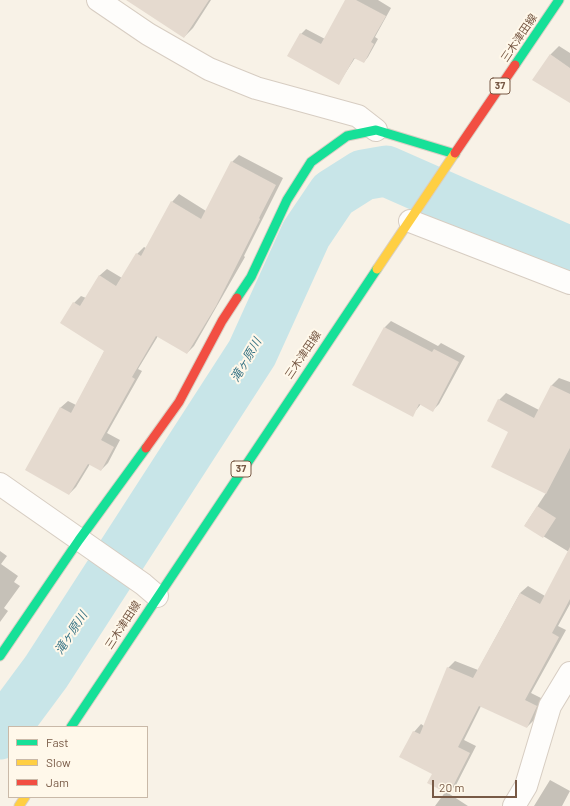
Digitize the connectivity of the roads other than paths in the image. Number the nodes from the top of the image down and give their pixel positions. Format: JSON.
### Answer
{"nodes":[{"id":1,"x":98,"y":0,"type":"edge"},
{"id":2,"x":558,"y":0,"type":"edge"},
{"id":3,"x":376,"y":130,"type":"junction"},
{"id":4,"x":455,"y":154,"type":"junction"},
{"id":5,"x":413,"y":217,"type":"junction"},
{"id":6,"x":570,"y":283,"type":"edge"},
{"id":7,"x":0,"y":484,"type":"edge"},
{"id":8,"x":86,"y":545,"type":"junction"},
{"id":9,"x":150,"y":590,"type":"junction"},
{"id":10,"x":0,"y":656,"type":"edge"},
{"id":11,"x":570,"y":673,"type":"edge"},
{"id":12,"x":72,"y":726,"type":"edge"},
{"id":13,"x":514,"y":806,"type":"edge"}],
"edges":[{"from":1,"to":3,"type":"street"},
{"from":2,"to":4,"type":"main road","name":"三木津田線","number":"37"},
{"from":3,"to":4,"type":"main road"},
{"from":3,"to":8,"type":"main road"},
{"from":4,"to":5,"type":"main road","name":"三木津田線","number":"37"},
{"from":5,"to":6,"type":"street"},
{"from":5,"to":9,"type":"main road","name":"三木津田線","number":"37"},
{"from":7,"to":8,"type":"street"},
{"from":8,"to":9,"type":"street"},
{"from":8,"to":10,"type":"main road"},
{"from":9,"to":12,"type":"main road","name":"三木津田線","number":"37"},
{"from":11,"to":13,"type":"street"}]}
